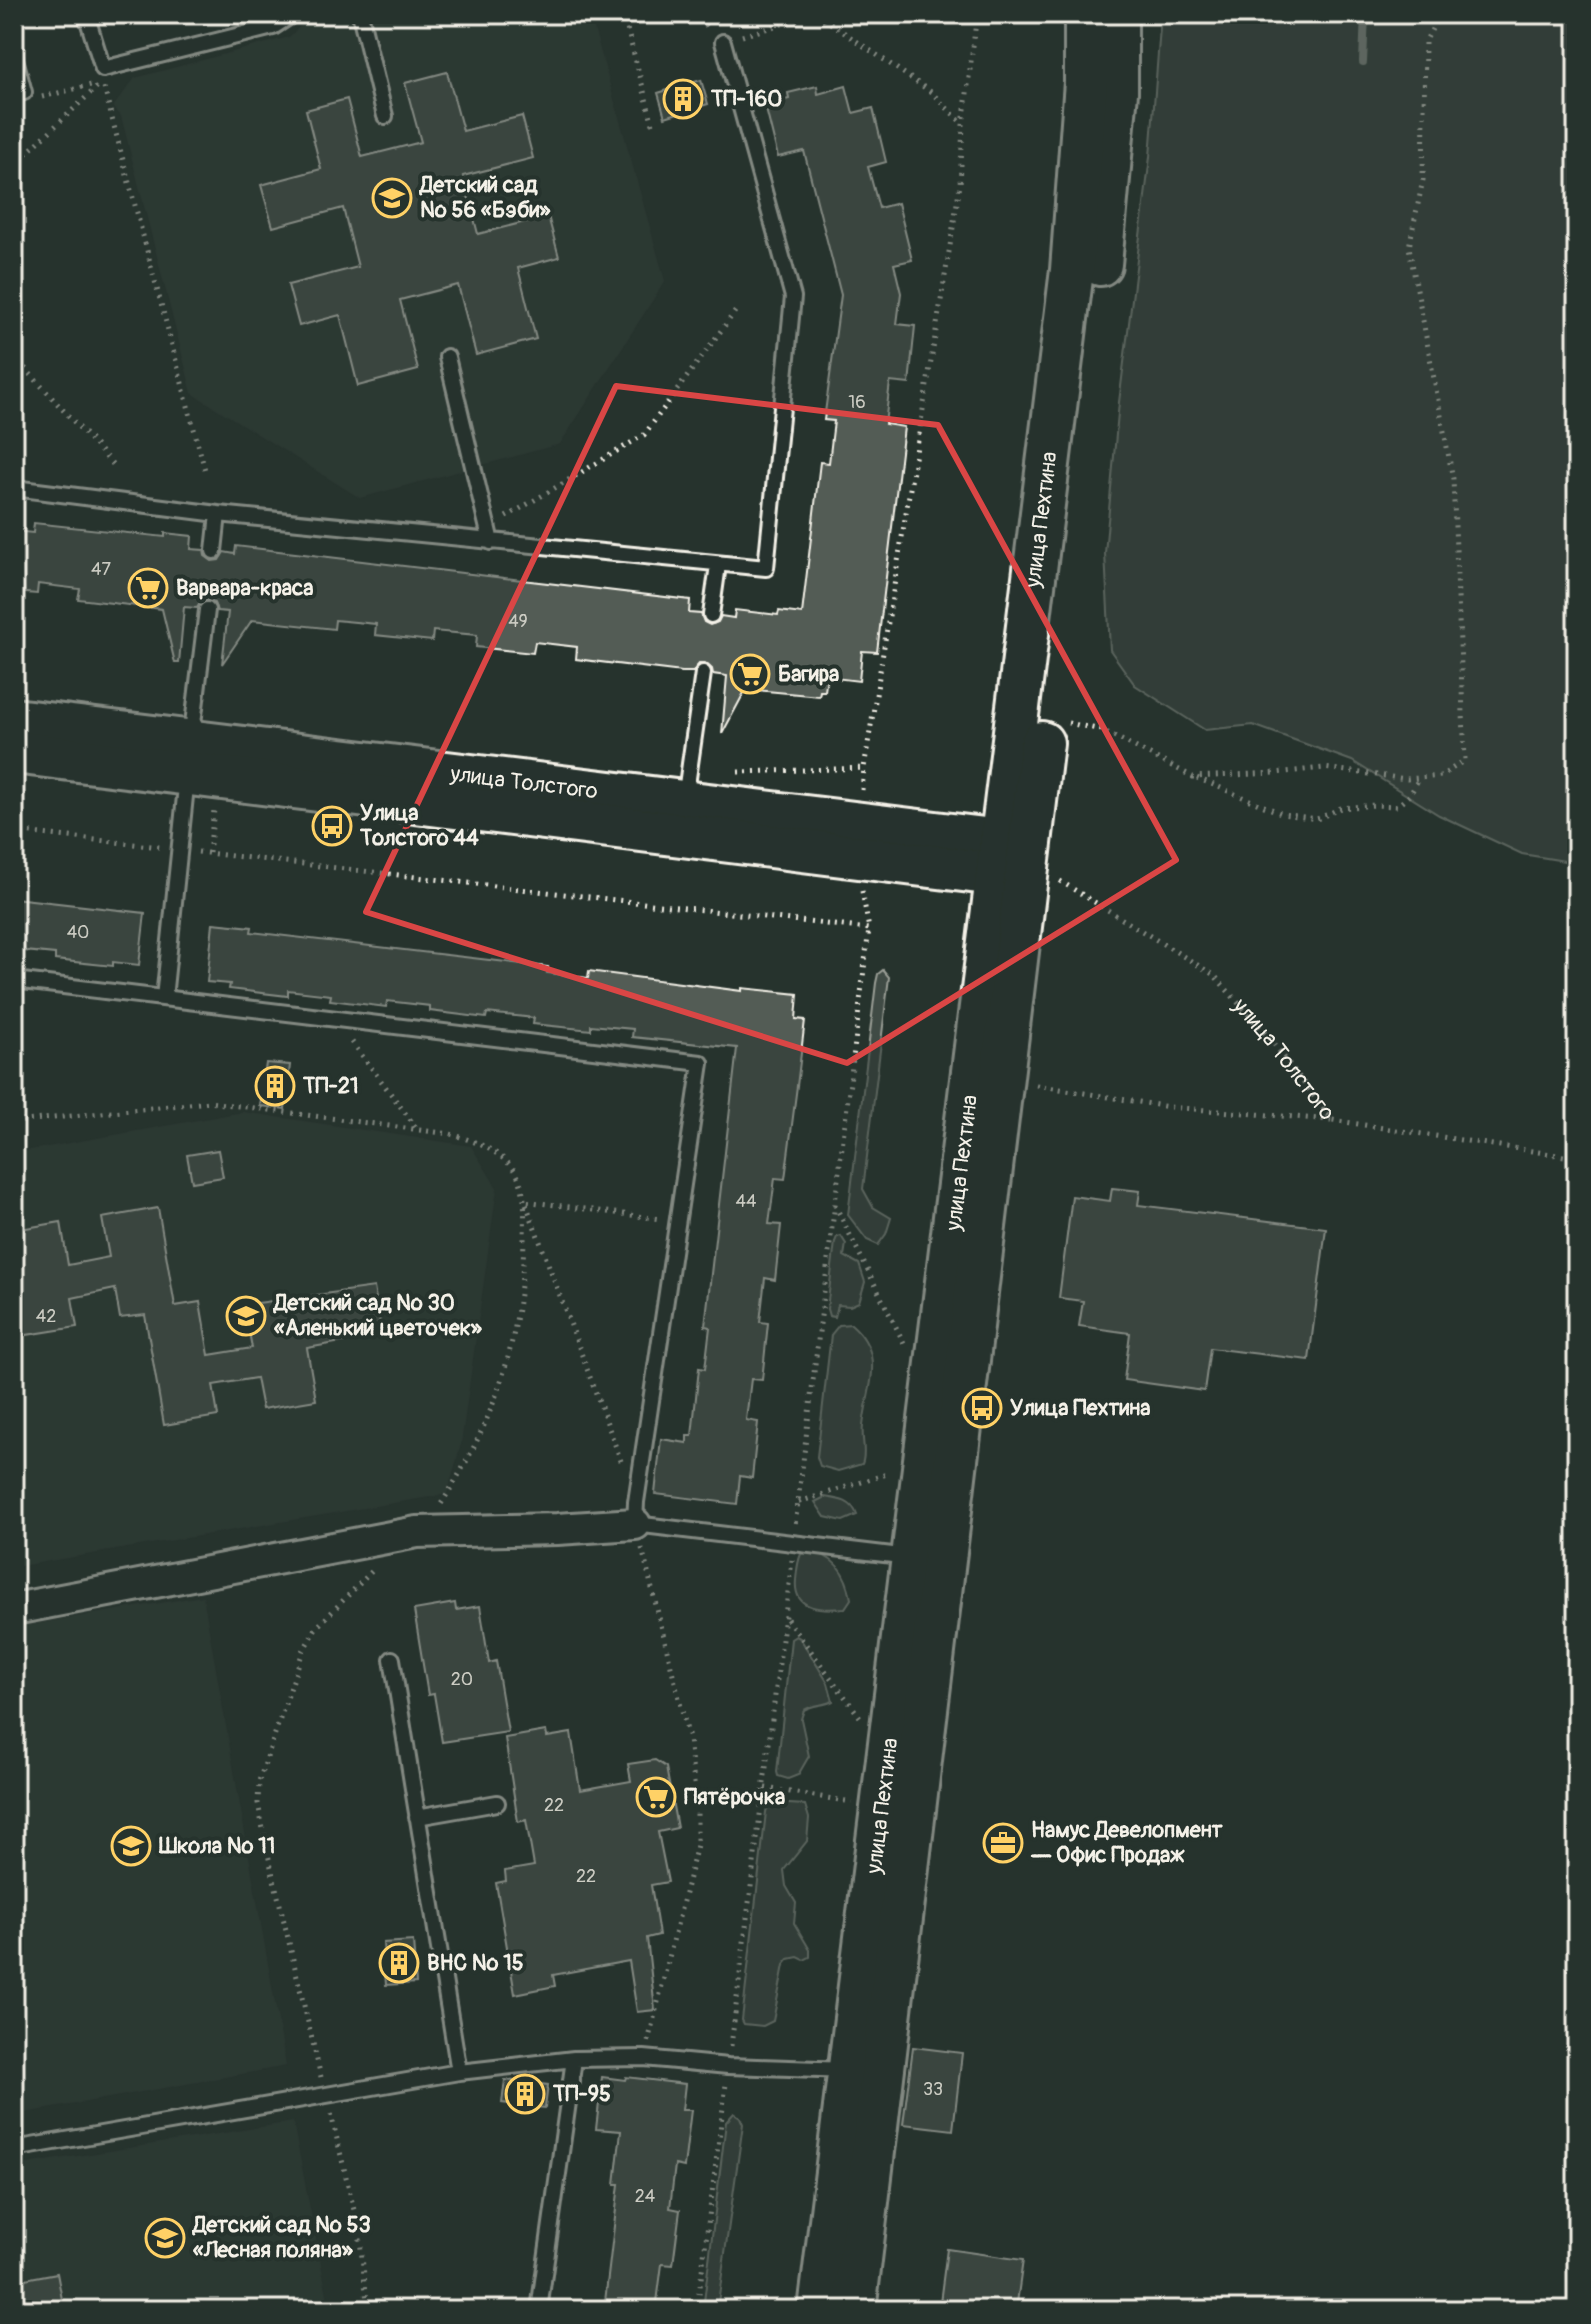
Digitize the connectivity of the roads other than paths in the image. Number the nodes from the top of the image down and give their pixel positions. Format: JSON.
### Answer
{"nodes":[{"id":1,"x":86,"y":14,"type":"edge"},
{"id":2,"x":293,"y":14,"type":"edge"},
{"id":3,"x":360,"y":14,"type":"edge"},
{"id":4,"x":1086,"y":14,"type":"edge"},
{"id":5,"x":1116,"y":14,"type":"edge"},
{"id":6,"x":271,"y":20,"type":"edge"},
{"id":7,"x":723,"y":42,"type":"road end"},
{"id":8,"x":14,"y":55,"type":"edge"},
{"id":9,"x":14,"y":95,"type":"edge"},
{"id":10,"x":385,"y":116,"type":"dead end"},
{"id":11,"x":447,"y":357,"type":"dead end"},
{"id":12,"x":14,"y":488,"type":"edge"},
{"id":13,"x":218,"y":514,"type":"junction"},
{"id":14,"x":491,"y":542,"type":"junction"},
{"id":15,"x":214,"y":551,"type":"dead end"},
{"id":16,"x":718,"y":565,"type":"junction"},
{"id":17,"x":207,"y":610,"type":"dead end"},
{"id":18,"x":711,"y":615,"type":"dead end"},
{"id":19,"x":703,"y":673,"type":"dead end"},
{"id":20,"x":14,"y":720,"type":"edge"},
{"id":21,"x":14,"y":752,"type":"edge"},
{"id":22,"x":189,"y":758,"type":"junction"},
{"id":23,"x":682,"y":819,"type":"junction"},
{"id":24,"x":1008,"y":859,"type":"junction"},
{"id":25,"x":14,"y":980,"type":"edge"},
{"id":26,"x":164,"y":998,"type":"junction"},
{"id":27,"x":639,"y":1517,"type":"junction"},
{"id":28,"x":930,"y":1560,"type":"junction"},
{"id":29,"x":14,"y":1609,"type":"edge"},
{"id":30,"x":392,"y":1659,"type":"dead end"},
{"id":31,"x":497,"y":1803,"type":"dead end"},
{"id":32,"x":417,"y":1817,"type":"junction"},
{"id":33,"x":574,"y":2059,"type":"junction"},
{"id":34,"x":459,"y":2072,"type":"junction"},
{"id":35,"x":866,"y":2073,"type":"junction"},
{"id":36,"x":14,"y":2149,"type":"edge"},
{"id":37,"x":539,"y":2310,"type":"edge"},
{"id":38,"x":820,"y":2310,"type":"edge"},
{"id":39,"x":854,"y":2310,"type":"edge"}],
"edges":[{"from":1,"to":6,"type":"lane"},
{"from":2,"to":6,"type":"lane"},
{"from":3,"to":10,"type":"lane"},
{"from":4,"to":24,"type":"street","name":"улица Пехтина"},
{"from":5,"to":24,"type":"street","name":"улица Пехтина"},
{"from":7,"to":16,"type":"lane"},
{"from":8,"to":9,"type":"lane"},
{"from":11,"to":14,"type":"lane"},
{"from":12,"to":13,"type":"lane"},
{"from":13,"to":14,"type":"lane"},
{"from":13,"to":15,"type":"lane"},
{"from":14,"to":16,"type":"lane"},
{"from":16,"to":18,"type":"lane"},
{"from":17,"to":22,"type":"lane"},
{"from":19,"to":23,"type":"lane"},
{"from":20,"to":22,"type":"street","name":"улица Толстого"},
{"from":21,"to":22,"type":"street","name":"улица Толстого"},
{"from":22,"to":23,"type":"street","name":"улица Толстого"},
{"from":22,"to":26,"type":"lane"},
{"from":23,"to":24,"type":"street","name":"улица Толстого"},
{"from":24,"to":28,"type":"street","name":"улица Пехтина"},
{"from":24,"to":28,"type":"street","name":"улица Пехтина"},
{"from":25,"to":26,"type":"lane"},
{"from":26,"to":27,"type":"lane"},
{"from":27,"to":28,"type":"lane"},
{"from":27,"to":29,"type":"street"},
{"from":28,"to":35,"type":"street","name":"улица Пехтина"},
{"from":30,"to":32,"type":"lane"},
{"from":31,"to":32,"type":"lane"},
{"from":32,"to":34,"type":"lane"},
{"from":33,"to":34,"type":"lane"},
{"from":33,"to":35,"type":"lane"},
{"from":33,"to":37,"type":"lane"},
{"from":34,"to":36,"type":"lane"},
{"from":35,"to":38,"type":"street","name":"улица Пехтина"},
{"from":35,"to":39,"type":"street","name":"улица Пехтина"}]}
